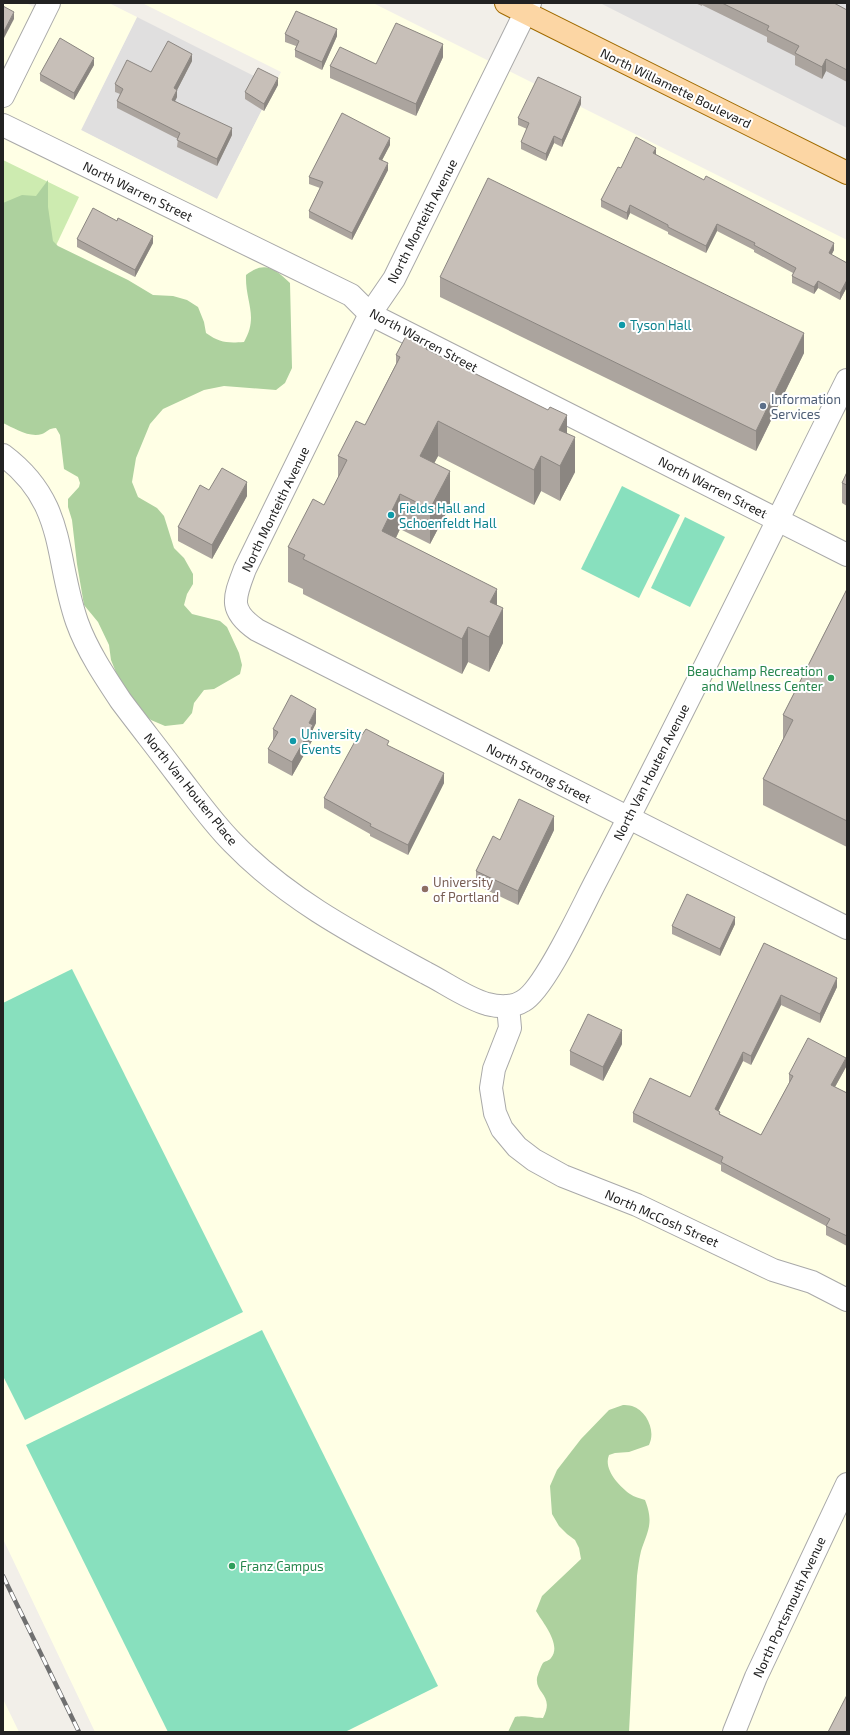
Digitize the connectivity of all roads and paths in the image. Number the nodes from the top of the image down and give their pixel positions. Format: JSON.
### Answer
{"nodes":[{"id":1,"x":49,"y":3,"type":"edge"},
{"id":2,"x":506,"y":3,"type":"edge"},
{"id":3,"x":527,"y":8,"type":"edge"},
{"id":4,"x":3,"y":96,"type":"edge"},
{"id":5,"x":3,"y":125,"type":"edge"},
{"id":6,"x":847,"y":173,"type":"edge"},
{"id":7,"x":370,"y":314,"type":"junction"},
{"id":8,"x":847,"y":380,"type":"edge"},
{"id":9,"x":3,"y":454,"type":"edge"},
{"id":10,"x":777,"y":520,"type":"junction"},
{"id":11,"x":847,"y":555,"type":"edge"},
{"id":12,"x":237,"y":612,"type":"joint"},
{"id":13,"x":628,"y":819,"type":"junction"},
{"id":14,"x":847,"y":928,"type":"edge"},
{"id":15,"x":508,"y":1006,"type":"junction"},
{"id":16,"x":847,"y":1300,"type":"edge"},
{"id":17,"x":847,"y":1484,"type":"edge"},
{"id":18,"x":734,"y":1732,"type":"edge"}],
"edges":[{"from":1,"to":4,"type":"street"},
{"from":2,"to":3,"type":"main road","name":"North Willamette Boulevard"},
{"from":3,"to":6,"type":"main road","name":"North Willamette Boulevard"},
{"from":3,"to":7,"type":"street","name":"North Monteith Avenue"},
{"from":5,"to":7,"type":"street","name":"North Warren Street"},
{"from":7,"to":10,"type":"street","name":"North Warren Street"},
{"from":7,"to":12,"type":"street","name":"North Monteith Avenue"},
{"from":8,"to":10,"type":"street","name":"North Van Houten Avenue"},
{"from":9,"to":15,"type":"street","name":"North Van Houten Place"},
{"from":10,"to":11,"type":"street","name":"North Warren Street"},
{"from":10,"to":13,"type":"street","name":"North Van Houten Avenue"},
{"from":12,"to":13,"type":"street","name":"North Strong Street"},
{"from":13,"to":14,"type":"street","name":"North Strong Street"},
{"from":13,"to":15,"type":"street","name":"North Van Houten Avenue"},
{"from":15,"to":16,"type":"street","name":"North McCosh Street"},
{"from":17,"to":18,"type":"street","name":"North Portsmouth Avenue"}]}
